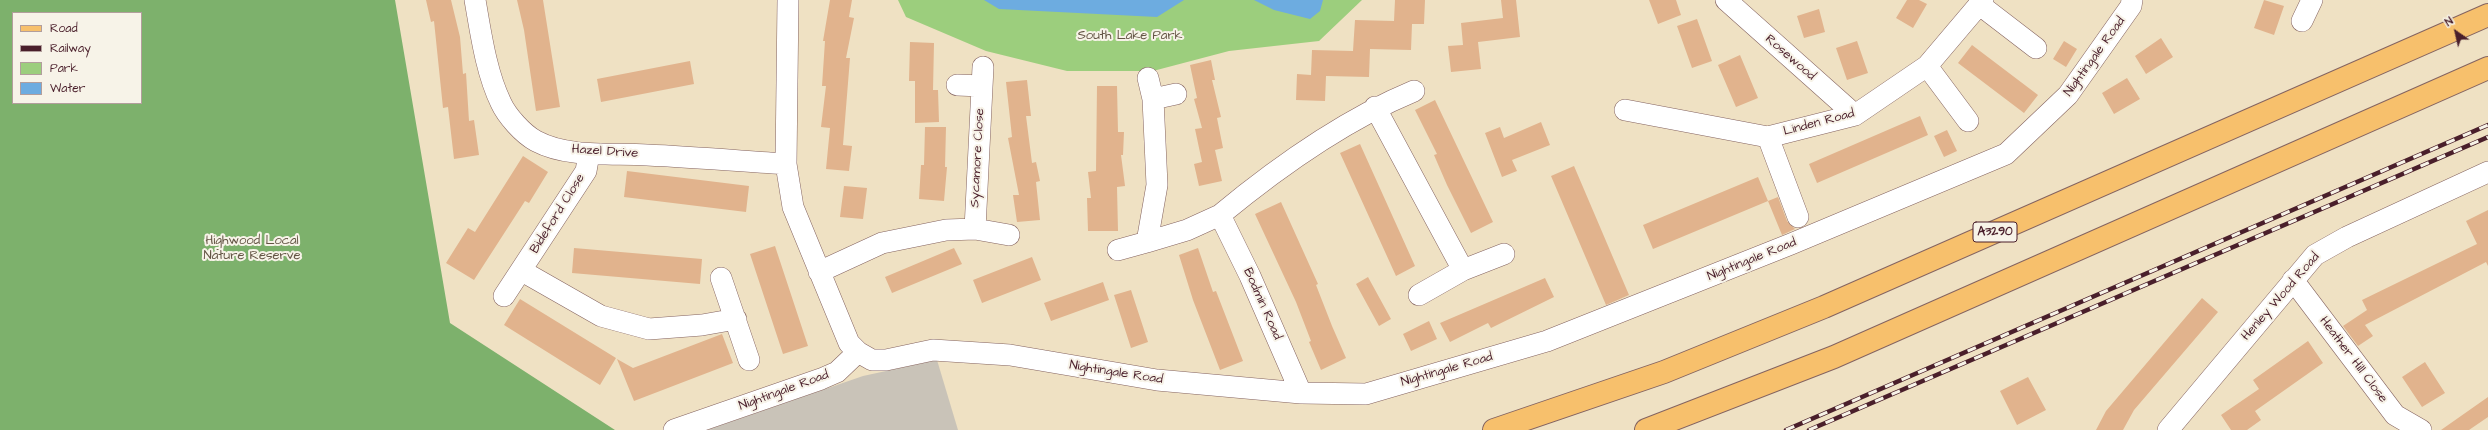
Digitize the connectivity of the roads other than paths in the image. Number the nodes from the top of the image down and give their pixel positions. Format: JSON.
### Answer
{"nodes":[{"id":1,"x":475,"y":0,"type":"edge"},
{"id":2,"x":788,"y":0,"type":"edge"},
{"id":3,"x":1726,"y":0,"type":"edge"},
{"id":4,"x":2132,"y":0,"type":"edge"},
{"id":5,"x":2312,"y":0,"type":"edge"},
{"id":6,"x":1982,"y":3,"type":"edge"},
{"id":7,"x":2488,"y":15,"type":"edge"},
{"id":8,"x":2302,"y":21,"type":"dead end"},
{"id":9,"x":2036,"y":48,"type":"dead end"},
{"id":10,"x":1927,"y":66,"type":"junction"},
{"id":11,"x":2488,"y":68,"type":"edge"},
{"id":12,"x":1148,"y":78,"type":"dead end"},
{"id":13,"x":958,"y":85,"type":"dead end"},
{"id":14,"x":1414,"y":91,"type":"dead end"},
{"id":15,"x":1176,"y":94,"type":"dead end"},
{"id":16,"x":1153,"y":99,"type":"junction"},
{"id":17,"x":1375,"y":107,"type":"junction"},
{"id":18,"x":1625,"y":110,"type":"dead end"},
{"id":19,"x":1855,"y":115,"type":"junction"},
{"id":20,"x":1968,"y":121,"type":"dead end"},
{"id":21,"x":1768,"y":137,"type":"junction"},
{"id":22,"x":589,"y":154,"type":"junction"},
{"id":23,"x":786,"y":164,"type":"junction"},
{"id":24,"x":2488,"y":172,"type":"edge"},
{"id":25,"x":1220,"y":215,"type":"junction"},
{"id":26,"x":1798,"y":217,"type":"dead end"},
{"id":27,"x":975,"y":229,"type":"junction"},
{"id":28,"x":1009,"y":235,"type":"dead end"},
{"id":29,"x":1147,"y":242,"type":"junction"},
{"id":30,"x":1118,"y":250,"type":"dead end"},
{"id":31,"x":1504,"y":254,"type":"dead end"},
{"id":32,"x":1463,"y":270,"type":"junction"},
{"id":33,"x":522,"y":271,"type":"junction"},
{"id":34,"x":819,"y":272,"type":"junction"},
{"id":35,"x":722,"y":278,"type":"dead end"},
{"id":36,"x":2293,"y":280,"type":"junction"},
{"id":37,"x":1419,"y":295,"type":"dead end"},
{"id":38,"x":504,"y":296,"type":"dead end"},
{"id":39,"x":736,"y":319,"type":"junction"},
{"id":40,"x":858,"y":352,"type":"junction"},
{"id":41,"x":749,"y":360,"type":"dead end"},
{"id":42,"x":1301,"y":393,"type":"junction"},
{"id":43,"x":674,"y":430,"type":"edge"},
{"id":44,"x":1494,"y":430,"type":"edge"},
{"id":45,"x":1646,"y":430,"type":"edge"},
{"id":46,"x":2168,"y":430,"type":"edge"},
{"id":47,"x":2421,"y":430,"type":"edge"}],
"edges":[{"from":1,"to":22,"type":"street","name":"Hazel Drive"},
{"from":2,"to":23,"type":"street"},
{"from":3,"to":19,"type":"street","name":"Rosewood"},
{"from":4,"to":42,"type":"street","name":"Nightingale Road"},
{"from":5,"to":8,"type":"street"},
{"from":6,"to":9,"type":"street","name":"Linden Road"},
{"from":6,"to":10,"type":"street","name":"Linden Road"},
{"from":7,"to":44,"type":"main road","number":"A3290"},
{"from":10,"to":19,"type":"street","name":"Linden Road"},
{"from":10,"to":20,"type":"street"},
{"from":11,"to":45,"type":"main road"},
{"from":12,"to":16,"type":"street"},
{"from":13,"to":27,"type":"street","name":"Sycamore Close"},
{"from":14,"to":17,"type":"street"},
{"from":15,"to":16,"type":"street"},
{"from":16,"to":29,"type":"street"},
{"from":17,"to":25,"type":"street"},
{"from":17,"to":32,"type":"street"},
{"from":18,"to":21,"type":"street","name":"Linden Road"},
{"from":19,"to":21,"type":"street","name":"Linden Road"},
{"from":21,"to":26,"type":"street","name":"Linden Road"},
{"from":22,"to":23,"type":"street","name":"Hazel Drive"},
{"from":22,"to":33,"type":"street","name":"Bideford Close"},
{"from":23,"to":34,"type":"street"},
{"from":24,"to":36,"type":"street","name":"Henley Wood Road"},
{"from":25,"to":29,"type":"street"},
{"from":25,"to":42,"type":"street","name":"Bodmin Road"},
{"from":27,"to":28,"type":"street"},
{"from":27,"to":34,"type":"street"},
{"from":29,"to":30,"type":"street"},
{"from":31,"to":32,"type":"street"},
{"from":32,"to":37,"type":"street"},
{"from":33,"to":38,"type":"street","name":"Bideford Close"},
{"from":33,"to":39,"type":"street"},
{"from":34,"to":40,"type":"street"},
{"from":35,"to":39,"type":"street"},
{"from":36,"to":46,"type":"street","name":"Henley Wood Road"},
{"from":36,"to":47,"type":"street","name":"Heather Hill Close"},
{"from":39,"to":41,"type":"street"},
{"from":40,"to":42,"type":"street","name":"Nightingale Road"},
{"from":40,"to":43,"type":"street","name":"Nightingale Road"}]}
